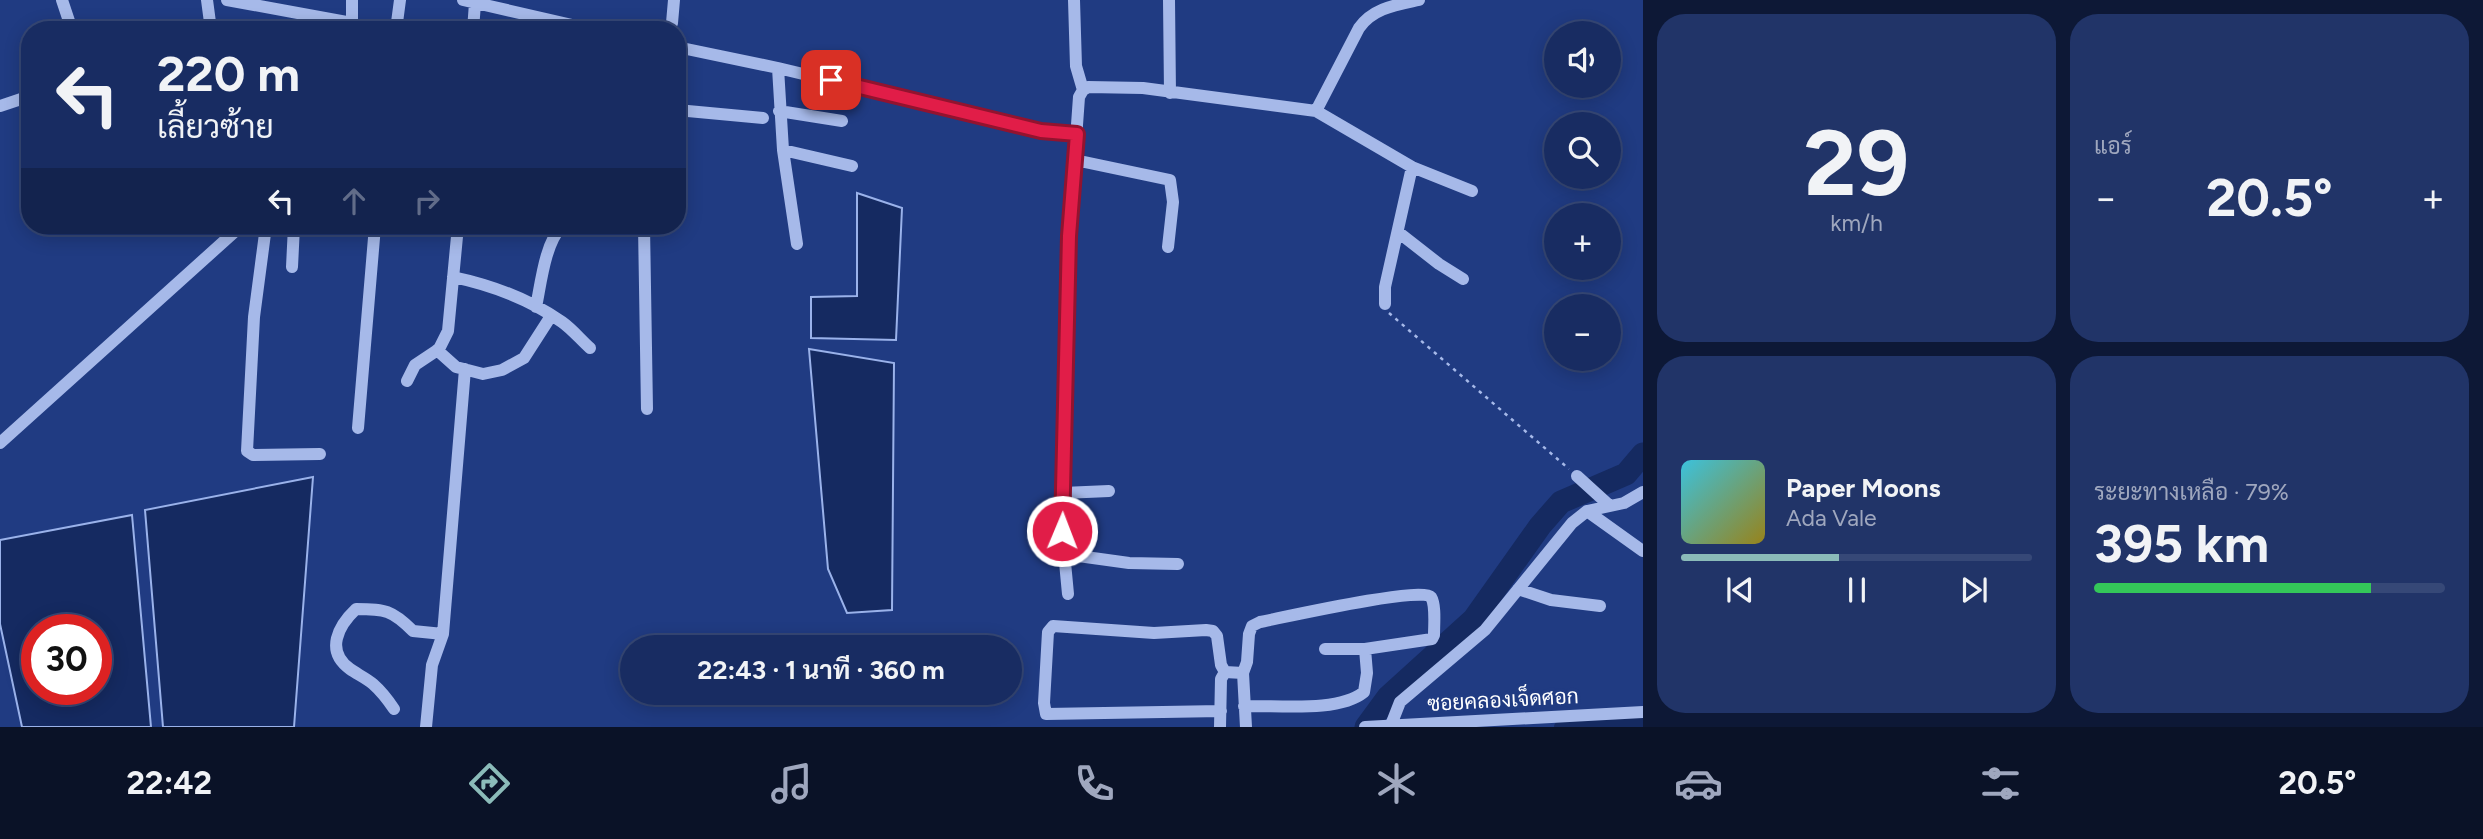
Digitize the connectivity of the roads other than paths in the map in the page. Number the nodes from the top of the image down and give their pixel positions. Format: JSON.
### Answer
{"nodes":[{"id":1,"x":62,"y":0,"type":"edge"},
{"id":2,"x":207,"y":0,"type":"edge"},
{"id":3,"x":227,"y":0,"type":"edge"},
{"id":4,"x":352,"y":0,"type":"edge"},
{"id":5,"x":400,"y":0,"type":"edge"},
{"id":6,"x":674,"y":0,"type":"edge"},
{"id":7,"x":1074,"y":0,"type":"edge"},
{"id":8,"x":1169,"y":0,"type":"edge"},
{"id":9,"x":1419,"y":0,"type":"edge"},
{"id":10,"x":469,"y":1,"type":"edge"},
{"id":11,"x":69,"y":21,"type":"edge"},
{"id":12,"x":210,"y":21,"type":"edge"},
{"id":13,"x":324,"y":21,"type":"edge"},
{"id":14,"x":352,"y":21,"type":"edge"},
{"id":15,"x":397,"y":21,"type":"edge"},
{"id":16,"x":472,"y":21,"type":"edge"},
{"id":17,"x":530,"y":21,"type":"edge"},
{"id":18,"x":672,"y":21,"type":"edge"},
{"id":19,"x":686,"y":49,"type":"edge"},
{"id":20,"x":778,"y":68,"type":"junction"},
{"id":21,"x":1083,"y":90,"type":"junction"},
{"id":22,"x":1170,"y":93,"type":"junction"},
{"id":23,"x":21,"y":99,"type":"edge"},
{"id":24,"x":0,"y":106,"type":"edge"},
{"id":25,"x":686,"y":111,"type":"edge"},
{"id":26,"x":779,"y":111,"type":"junction"},
{"id":27,"x":1316,"y":111,"type":"junction"},
{"id":28,"x":763,"y":118,"type":"dead end"},
{"id":29,"x":842,"y":121,"type":"dead end"},
{"id":30,"x":1077,"y":134,"type":"junction"},
{"id":31,"x":783,"y":150,"type":"junction"},
{"id":32,"x":1075,"y":160,"type":"junction"},
{"id":33,"x":852,"y":166,"type":"dead end"},
{"id":34,"x":1412,"y":167,"type":"junction"},
{"id":35,"x":1472,"y":191,"type":"dead end"},
{"id":36,"x":1398,"y":232,"type":"junction"},
{"id":37,"x":231,"y":235,"type":"edge"},
{"id":38,"x":265,"y":235,"type":"edge"},
{"id":39,"x":294,"y":235,"type":"edge"},
{"id":40,"x":375,"y":235,"type":"edge"},
{"id":41,"x":457,"y":235,"type":"edge"},
{"id":42,"x":555,"y":235,"type":"edge"},
{"id":43,"x":644,"y":235,"type":"edge"},
{"id":44,"x":797,"y":244,"type":"dead end"},
{"id":45,"x":1168,"y":247,"type":"dead end"},
{"id":46,"x":292,"y":267,"type":"dead end"},
{"id":47,"x":453,"y":277,"type":"junction"},
{"id":48,"x":1464,"y":279,"type":"dead end"},
{"id":49,"x":1385,"y":304,"type":"road end"},
{"id":50,"x":536,"y":307,"type":"junction"},
{"id":51,"x":551,"y":316,"type":"junction"},
{"id":52,"x":590,"y":348,"type":"dead end"},
{"id":53,"x":437,"y":350,"type":"junction"},
{"id":54,"x":465,"y":369,"type":"junction"},
{"id":55,"x":407,"y":381,"type":"dead end"},
{"id":56,"x":647,"y":409,"type":"dead end"},
{"id":57,"x":358,"y":428,"type":"dead end"},
{"id":58,"x":0,"y":443,"type":"edge"},
{"id":59,"x":320,"y":454,"type":"dead end"},
{"id":60,"x":1577,"y":476,"type":"road end"},
{"id":61,"x":1109,"y":491,"type":"dead end"},
{"id":62,"x":1643,"y":492,"type":"edge"},
{"id":63,"x":1063,"y":494,"type":"junction"},
{"id":64,"x":1609,"y":506,"type":"junction"},
{"id":65,"x":1587,"y":511,"type":"junction"},
{"id":66,"x":1643,"y":551,"type":"edge"},
{"id":67,"x":1064,"y":554,"type":"junction"},
{"id":68,"x":1178,"y":564,"type":"dead end"},
{"id":69,"x":1518,"y":589,"type":"junction"},
{"id":70,"x":1068,"y":594,"type":"dead end"},
{"id":71,"x":1600,"y":606,"type":"dead end"},
{"id":72,"x":443,"y":634,"type":"junction"},
{"id":73,"x":1325,"y":649,"type":"dead end"},
{"id":74,"x":1365,"y":649,"type":"junction"},
{"id":75,"x":1225,"y":672,"type":"junction"},
{"id":76,"x":1243,"y":673,"type":"junction"},
{"id":77,"x":1244,"y":706,"type":"junction"},
{"id":78,"x":394,"y":709,"type":"dead end"},
{"id":79,"x":1221,"y":711,"type":"junction"},
{"id":80,"x":1643,"y":712,"type":"edge"},
{"id":81,"x":1385,"y":726,"type":"edge"},
{"id":82,"x":426,"y":727,"type":"edge"},
{"id":83,"x":1220,"y":727,"type":"edge"},
{"id":84,"x":1246,"y":727,"type":"edge"},
{"id":85,"x":1365,"y":727,"type":"edge"}],
"edges":[{"from":1,"to":11,"type":"street"},
{"from":2,"to":12,"type":"street"},
{"from":3,"to":13,"type":"street"},
{"from":4,"to":14,"type":"street"},
{"from":5,"to":15,"type":"street"},
{"from":6,"to":18,"type":"street"},
{"from":7,"to":21,"type":"street"},
{"from":8,"to":22,"type":"street"},
{"from":9,"to":27,"type":"street"},
{"from":10,"to":16,"type":"street"},
{"from":10,"to":17,"type":"street"},
{"from":19,"to":20,"type":"street"},
{"from":20,"to":26,"type":"street"},
{"from":20,"to":30,"type":"street"},
{"from":21,"to":22,"type":"street"},
{"from":21,"to":30,"type":"street"},
{"from":22,"to":27,"type":"street"},
{"from":23,"to":24,"type":"street"},
{"from":25,"to":28,"type":"street"},
{"from":26,"to":29,"type":"street"},
{"from":26,"to":31,"type":"street"},
{"from":27,"to":34,"type":"street"},
{"from":30,"to":32,"type":"street"},
{"from":31,"to":33,"type":"street"},
{"from":31,"to":44,"type":"street"},
{"from":32,"to":45,"type":"street"},
{"from":32,"to":63,"type":"street"},
{"from":34,"to":35,"type":"street"},
{"from":34,"to":36,"type":"street"},
{"from":36,"to":48,"type":"street"},
{"from":36,"to":49,"type":"street"},
{"from":37,"to":58,"type":"street"},
{"from":38,"to":59,"type":"street"},
{"from":39,"to":46,"type":"street"},
{"from":40,"to":57,"type":"street"},
{"from":41,"to":47,"type":"street"},
{"from":42,"to":50,"type":"street"},
{"from":43,"to":56,"type":"street"},
{"from":47,"to":50,"type":"street"},
{"from":47,"to":53,"type":"street"},
{"from":50,"to":51,"type":"street"},
{"from":51,"to":52,"type":"street"},
{"from":51,"to":54,"type":"street"},
{"from":53,"to":54,"type":"street"},
{"from":53,"to":55,"type":"street"},
{"from":54,"to":72,"type":"street"},
{"from":60,"to":64,"type":"street"},
{"from":61,"to":63,"type":"street"},
{"from":62,"to":64,"type":"street"},
{"from":63,"to":67,"type":"street"},
{"from":64,"to":65,"type":"street"},
{"from":65,"to":66,"type":"street"},
{"from":65,"to":69,"type":"street"},
{"from":67,"to":68,"type":"street"},
{"from":67,"to":70,"type":"street"},
{"from":69,"to":71,"type":"street"},
{"from":69,"to":81,"type":"street"},
{"from":72,"to":78,"type":"street"},
{"from":72,"to":82,"type":"street"},
{"from":73,"to":74,"type":"street"},
{"from":74,"to":76,"type":"street"},
{"from":74,"to":77,"type":"street"},
{"from":75,"to":76,"type":"street"},
{"from":75,"to":79,"type":"street"},
{"from":75,"to":79,"type":"street"},
{"from":76,"to":77,"type":"street"},
{"from":77,"to":84,"type":"street"},
{"from":79,"to":83,"type":"street"},
{"from":80,"to":81,"type":"street","name":"ซอยคลองเจ็ดศอก"},
{"from":81,"to":85,"type":"street","name":"ซอยคลองเจ็ดศอก"}]}
